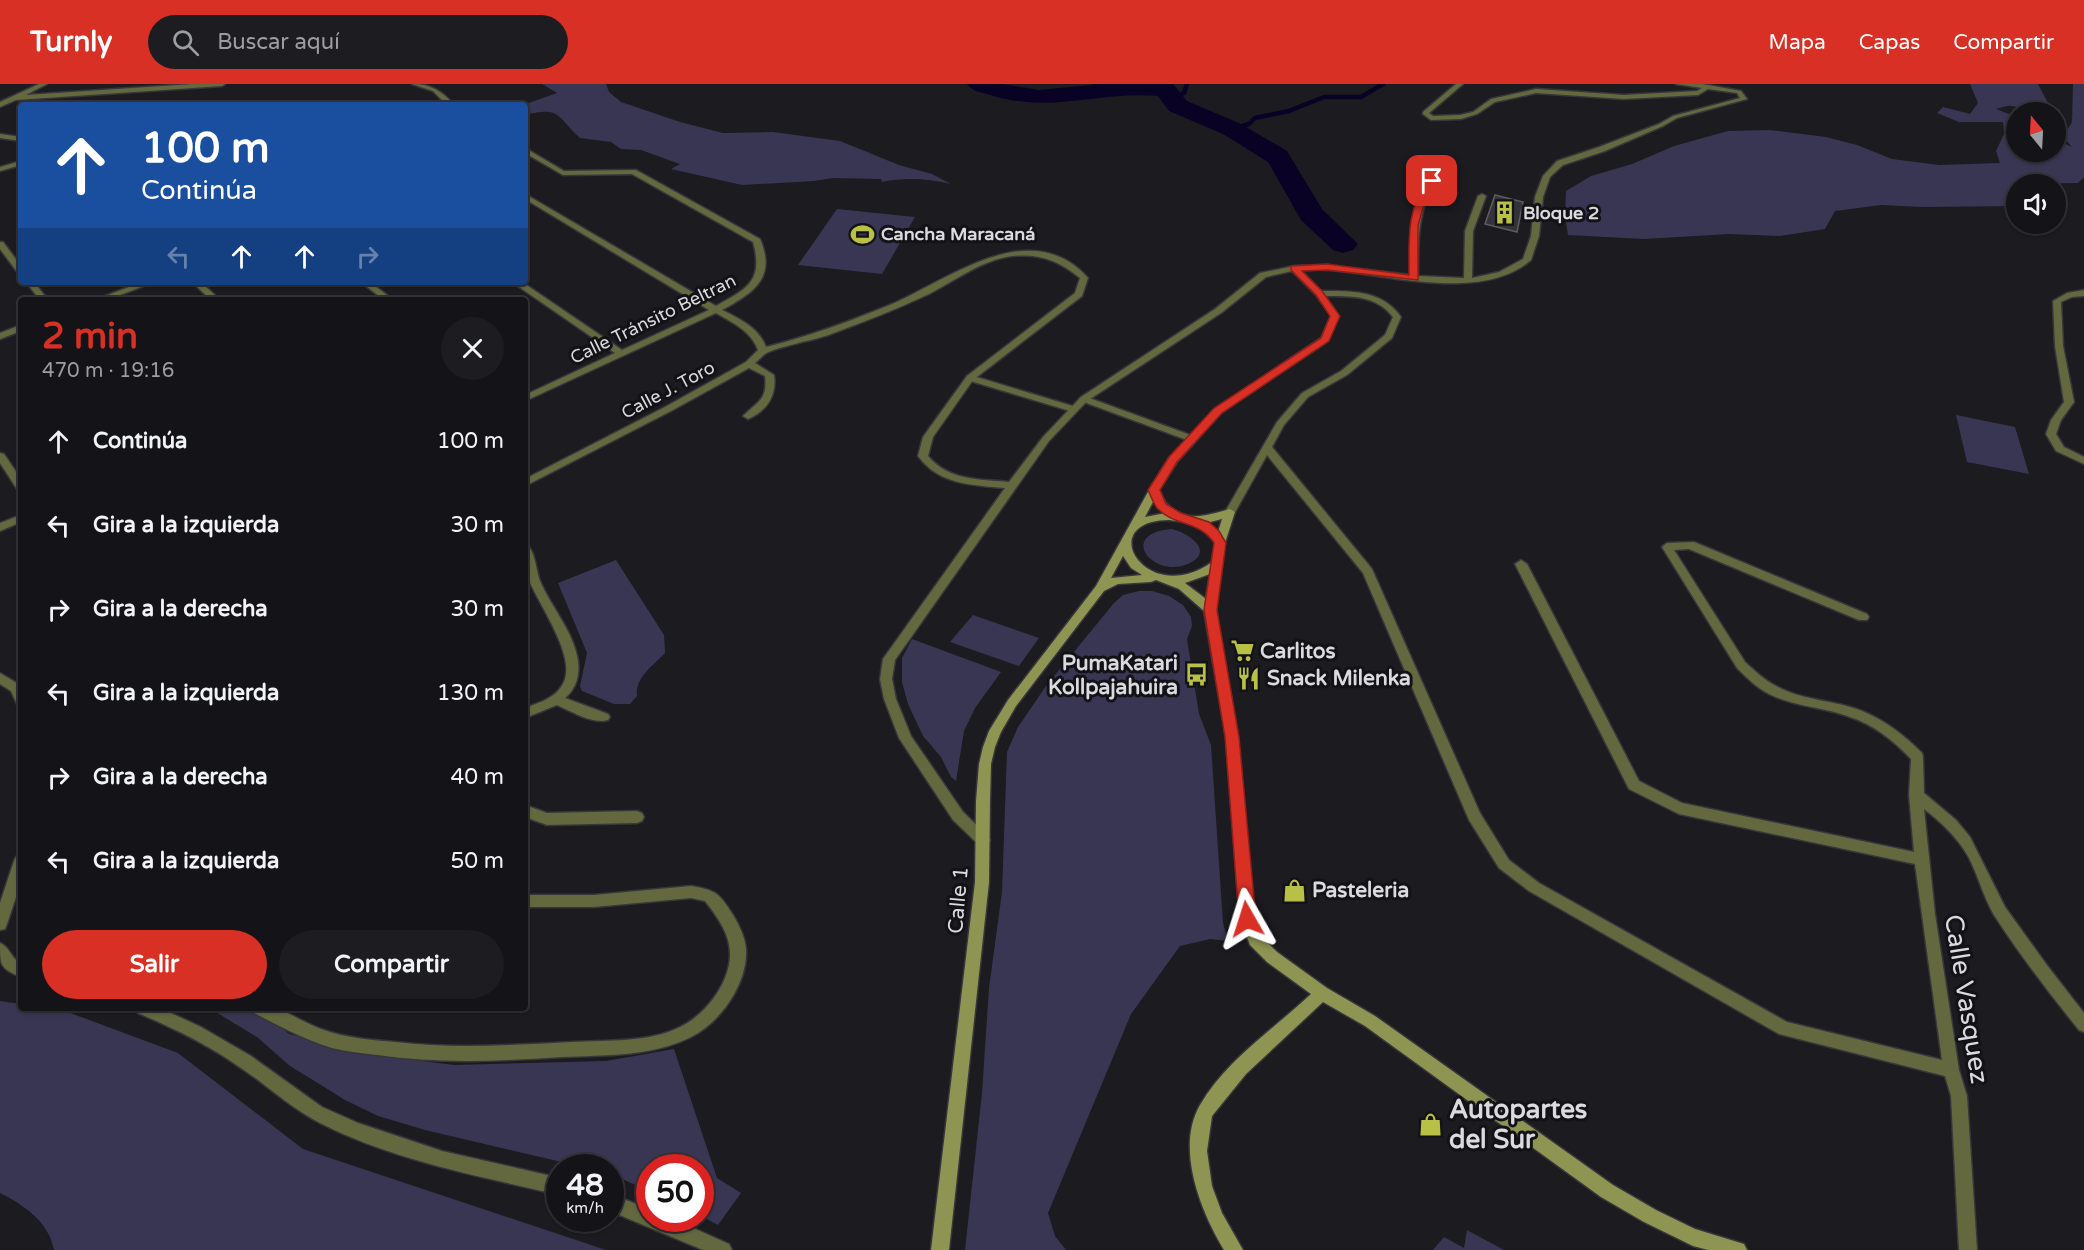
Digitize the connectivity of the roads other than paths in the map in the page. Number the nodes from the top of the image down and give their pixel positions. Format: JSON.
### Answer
{"nodes":[{"id":1,"x":44,"y":84,"type":"edge"},
{"id":2,"x":222,"y":84,"type":"edge"},
{"id":3,"x":415,"y":84,"type":"edge"},
{"id":4,"x":1460,"y":84,"type":"edge"},
{"id":5,"x":1679,"y":84,"type":"edge"},
{"id":6,"x":1707,"y":88,"type":"junction"},
{"id":7,"x":15,"y":98,"type":"junction"},
{"id":8,"x":448,"y":102,"type":"edge"},
{"id":9,"x":0,"y":105,"type":"edge"},
{"id":10,"x":18,"y":132,"type":"edge"},
{"id":11,"x":0,"y":135,"type":"edge"},
{"id":12,"x":18,"y":138,"type":"edge"},
{"id":13,"x":528,"y":152,"type":"edge"},
{"id":14,"x":18,"y":164,"type":"edge"},
{"id":15,"x":0,"y":169,"type":"edge"},
{"id":16,"x":1432,"y":181,"type":"dead end"},
{"id":17,"x":1482,"y":196,"type":"dead end"},
{"id":18,"x":528,"y":198,"type":"edge"},
{"id":19,"x":0,"y":244,"type":"edge"},
{"id":20,"x":18,"y":267,"type":"edge"},
{"id":21,"x":1294,"y":268,"type":"junction"},
{"id":22,"x":1414,"y":278,"type":"junction"},
{"id":23,"x":1468,"y":281,"type":"junction"},
{"id":24,"x":32,"y":285,"type":"edge"},
{"id":25,"x":142,"y":285,"type":"edge"},
{"id":26,"x":199,"y":285,"type":"edge"},
{"id":27,"x":369,"y":285,"type":"edge"},
{"id":28,"x":520,"y":285,"type":"edge"},
{"id":29,"x":1319,"y":293,"type":"junction"},
{"id":30,"x":2084,"y":293,"type":"edge"},
{"id":31,"x":42,"y":297,"type":"edge"},
{"id":32,"x":108,"y":297,"type":"edge"},
{"id":33,"x":213,"y":297,"type":"edge"},
{"id":34,"x":385,"y":297,"type":"edge"},
{"id":35,"x":714,"y":309,"type":"junction"},
{"id":36,"x":18,"y":329,"type":"edge"},
{"id":37,"x":0,"y":336,"type":"edge"},
{"id":38,"x":763,"y":351,"type":"junction"},
{"id":39,"x":621,"y":353,"type":"junction"},
{"id":40,"x":749,"y":364,"type":"junction"},
{"id":41,"x":970,"y":378,"type":"junction"},
{"id":42,"x":528,"y":398,"type":"edge"},
{"id":43,"x":1084,"y":399,"type":"junction"},
{"id":44,"x":1073,"y":409,"type":"junction"},
{"id":45,"x":748,"y":416,"type":"dead end"},
{"id":46,"x":1190,"y":438,"type":"junction"},
{"id":47,"x":1268,"y":448,"type":"junction"},
{"id":48,"x":0,"y":456,"type":"edge"},
{"id":49,"x":2084,"y":461,"type":"edge"},
{"id":50,"x":528,"y":481,"type":"edge"},
{"id":51,"x":18,"y":483,"type":"edge"},
{"id":52,"x":1012,"y":485,"type":"junction"},
{"id":53,"x":1154,"y":490,"type":"junction"},
{"id":54,"x":1230,"y":512,"type":"junction"},
{"id":55,"x":1177,"y":516,"type":"junction"},
{"id":56,"x":18,"y":519,"type":"edge"},
{"id":57,"x":1192,"y":519,"type":"junction"},
{"id":58,"x":0,"y":527,"type":"edge"},
{"id":59,"x":1126,"y":537,"type":"junction"},
{"id":60,"x":1220,"y":543,"type":"junction"},
{"id":61,"x":1217,"y":564,"type":"junction"},
{"id":62,"x":1521,"y":564,"type":"dead end"},
{"id":63,"x":1159,"y":578,"type":"junction"},
{"id":64,"x":1171,"y":581,"type":"junction"},
{"id":65,"x":530,"y":585,"type":"edge"},
{"id":66,"x":1100,"y":588,"type":"junction"},
{"id":67,"x":1210,"y":610,"type":"junction"},
{"id":68,"x":1863,"y":617,"type":"dead end"},
{"id":69,"x":0,"y":678,"type":"edge"},
{"id":70,"x":18,"y":693,"type":"edge"},
{"id":71,"x":557,"y":700,"type":"junction"},
{"id":72,"x":528,"y":711,"type":"edge"},
{"id":73,"x":604,"y":717,"type":"dead end"},
{"id":74,"x":1916,"y":795,"type":"junction"},
{"id":75,"x":528,"y":812,"type":"edge"},
{"id":76,"x":637,"y":817,"type":"dead end"},
{"id":77,"x":983,"y":840,"type":"junction"},
{"id":78,"x":1921,"y":859,"type":"junction"},
{"id":79,"x":18,"y":870,"type":"edge"},
{"id":80,"x":528,"y":901,"type":"edge"},
{"id":81,"x":0,"y":924,"type":"edge"},
{"id":82,"x":0,"y":950,"type":"edge"},
{"id":83,"x":18,"y":969,"type":"edge"},
{"id":84,"x":1322,"y":993,"type":"junction"},
{"id":85,"x":150,"y":1011,"type":"edge"},
{"id":86,"x":265,"y":1011,"type":"edge"},
{"id":87,"x":2084,"y":1025,"type":"edge"},
{"id":88,"x":1951,"y":1070,"type":"junction"},
{"id":89,"x":546,"y":1184,"type":"edge"},
{"id":90,"x":682,"y":1232,"type":"edge"},
{"id":91,"x":723,"y":1250,"type":"edge"},
{"id":92,"x":940,"y":1250,"type":"edge"},
{"id":93,"x":1234,"y":1250,"type":"edge"},
{"id":94,"x":1738,"y":1250,"type":"edge"},
{"id":95,"x":1968,"y":1250,"type":"edge"}],
"edges":[{"from":1,"to":7,"type":"street"},
{"from":2,"to":7,"type":"street"},
{"from":3,"to":8,"type":"street"},
{"from":4,"to":6,"type":"street"},
{"from":5,"to":6,"type":"street"},
{"from":6,"to":23,"type":"street"},
{"from":7,"to":9,"type":"street"},
{"from":10,"to":11,"type":"street"},
{"from":11,"to":12,"type":"street"},
{"from":13,"to":35,"type":"street","name":"Calle Tránsito Beltran"},
{"from":14,"to":15,"type":"street"},
{"from":16,"to":22,"type":"street"},
{"from":17,"to":23,"type":"street"},
{"from":18,"to":35,"type":"street"},
{"from":19,"to":20,"type":"street"},
{"from":21,"to":22,"type":"street"},
{"from":21,"to":29,"type":"street"},
{"from":21,"to":43,"type":"street"},
{"from":22,"to":23,"type":"street"},
{"from":24,"to":31,"type":"street"},
{"from":25,"to":32,"type":"street"},
{"from":26,"to":33,"type":"street"},
{"from":27,"to":34,"type":"street"},
{"from":28,"to":39,"type":"street"},
{"from":29,"to":46,"type":"street"},
{"from":29,"to":47,"type":"street"},
{"from":30,"to":49,"type":"street"},
{"from":35,"to":38,"type":"street"},
{"from":35,"to":39,"type":"street","name":"Calle Tránsito Beltran"},
{"from":36,"to":37,"type":"street"},
{"from":38,"to":40,"type":"street","name":"Calle J. Toro"},
{"from":38,"to":41,"type":"street"},
{"from":39,"to":42,"type":"street","name":"Calle Tránsito Beltran"},
{"from":40,"to":45,"type":"street"},
{"from":40,"to":50,"type":"street","name":"Calle J. Toro"},
{"from":41,"to":44,"type":"street"},
{"from":41,"to":52,"type":"street"},
{"from":43,"to":44,"type":"street"},
{"from":43,"to":46,"type":"street"},
{"from":44,"to":52,"type":"street"},
{"from":46,"to":53,"type":"street"},
{"from":47,"to":54,"type":"street"},
{"from":47,"to":88,"type":"street"},
{"from":48,"to":51,"type":"street"},
{"from":52,"to":77,"type":"street"},
{"from":53,"to":55,"type":"main road"},
{"from":53,"to":59,"type":"main road","name":"Calle 1"},
{"from":54,"to":57,"type":"main road"},
{"from":54,"to":60,"type":"main road"},
{"from":55,"to":57,"type":"main road"},
{"from":55,"to":59,"type":"main road"},
{"from":56,"to":58,"type":"street"},
{"from":57,"to":60,"type":"main road"},
{"from":59,"to":63,"type":"main road"},
{"from":59,"to":66,"type":"main road","name":"Calle 1"},
{"from":60,"to":61,"type":"main road"},
{"from":61,"to":64,"type":"main road"},
{"from":61,"to":67,"type":"main road"},
{"from":62,"to":78,"type":"street"},
{"from":63,"to":64,"type":"main road"},
{"from":63,"to":66,"type":"main road"},
{"from":64,"to":67,"type":"main road"},
{"from":65,"to":71,"type":"street"},
{"from":66,"to":77,"type":"main road","name":"Calle 1"},
{"from":67,"to":84,"type":"main road"},
{"from":68,"to":74,"type":"street","name":"Calle Vasquez"},
{"from":69,"to":70,"type":"street"},
{"from":71,"to":72,"type":"street"},
{"from":71,"to":73,"type":"street"},
{"from":74,"to":78,"type":"street","name":"Calle Vasquez"},
{"from":74,"to":87,"type":"street"},
{"from":75,"to":76,"type":"street"},
{"from":77,"to":92,"type":"main road","name":"Calle 1"},
{"from":78,"to":88,"type":"street","name":"Calle Vasquez"},
{"from":79,"to":81,"type":"street"},
{"from":80,"to":86,"type":"street"},
{"from":82,"to":83,"type":"street"},
{"from":84,"to":93,"type":"main road"},
{"from":84,"to":94,"type":"main road"},
{"from":85,"to":89,"type":"street"},
{"from":88,"to":95,"type":"street","name":"Calle Vasquez"},
{"from":90,"to":91,"type":"street"}]}
